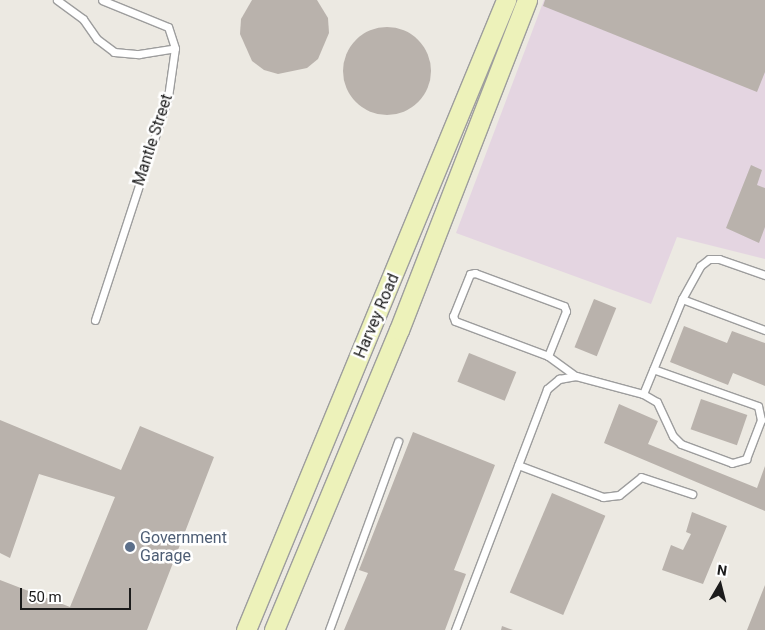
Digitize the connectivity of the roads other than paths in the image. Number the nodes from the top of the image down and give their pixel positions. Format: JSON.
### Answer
{"nodes":[{"id":1,"x":58,"y":0,"type":"edge"},
{"id":2,"x":102,"y":0,"type":"edge"},
{"id":3,"x":506,"y":0,"type":"edge"},
{"id":4,"x":527,"y":0,"type":"edge"},
{"id":5,"x":175,"y":48,"type":"junction"},
{"id":6,"x":765,"y":275,"type":"edge"},
{"id":7,"x":682,"y":299,"type":"junction"},
{"id":8,"x":95,"y":320,"type":"dead end"},
{"id":9,"x":375,"y":321,"type":"junction"},
{"id":10,"x":399,"y":330,"type":"junction"},
{"id":11,"x":765,"y":330,"type":"edge"},
{"id":12,"x":548,"y":356,"type":"junction"},
{"id":13,"x":653,"y":369,"type":"junction"},
{"id":14,"x":576,"y":376,"type":"junction"},
{"id":15,"x":643,"y":394,"type":"junction"},
{"id":16,"x":398,"y":441,"type":"dead end"},
{"id":17,"x":518,"y":465,"type":"junction"},
{"id":18,"x":692,"y":494,"type":"dead end"},
{"id":19,"x":246,"y":630,"type":"edge"},
{"id":20,"x":274,"y":630,"type":"edge"},
{"id":21,"x":329,"y":630,"type":"edge"},
{"id":22,"x":455,"y":630,"type":"edge"}],
"edges":[{"from":1,"to":5,"type":"lane"},
{"from":2,"to":5,"type":"lane"},
{"from":3,"to":9,"type":"main road","name":"Harvey Road"},
{"from":4,"to":10,"type":"main road","name":"Harvey Road"},
{"from":5,"to":8,"type":"lane","name":"Mantle Street"},
{"from":6,"to":7,"type":"lane"},
{"from":7,"to":11,"type":"lane"},
{"from":7,"to":13,"type":"lane"},
{"from":9,"to":10,"type":"main road"},
{"from":9,"to":19,"type":"main road","name":"Harvey Road"},
{"from":10,"to":20,"type":"main road","name":"Harvey Road"},
{"from":12,"to":12,"type":"lane"},
{"from":12,"to":14,"type":"lane"},
{"from":13,"to":15,"type":"lane"},
{"from":13,"to":15,"type":"lane"},
{"from":14,"to":15,"type":"lane"},
{"from":14,"to":17,"type":"lane"},
{"from":16,"to":21,"type":"lane"},
{"from":17,"to":18,"type":"lane"},
{"from":17,"to":22,"type":"lane"}]}
